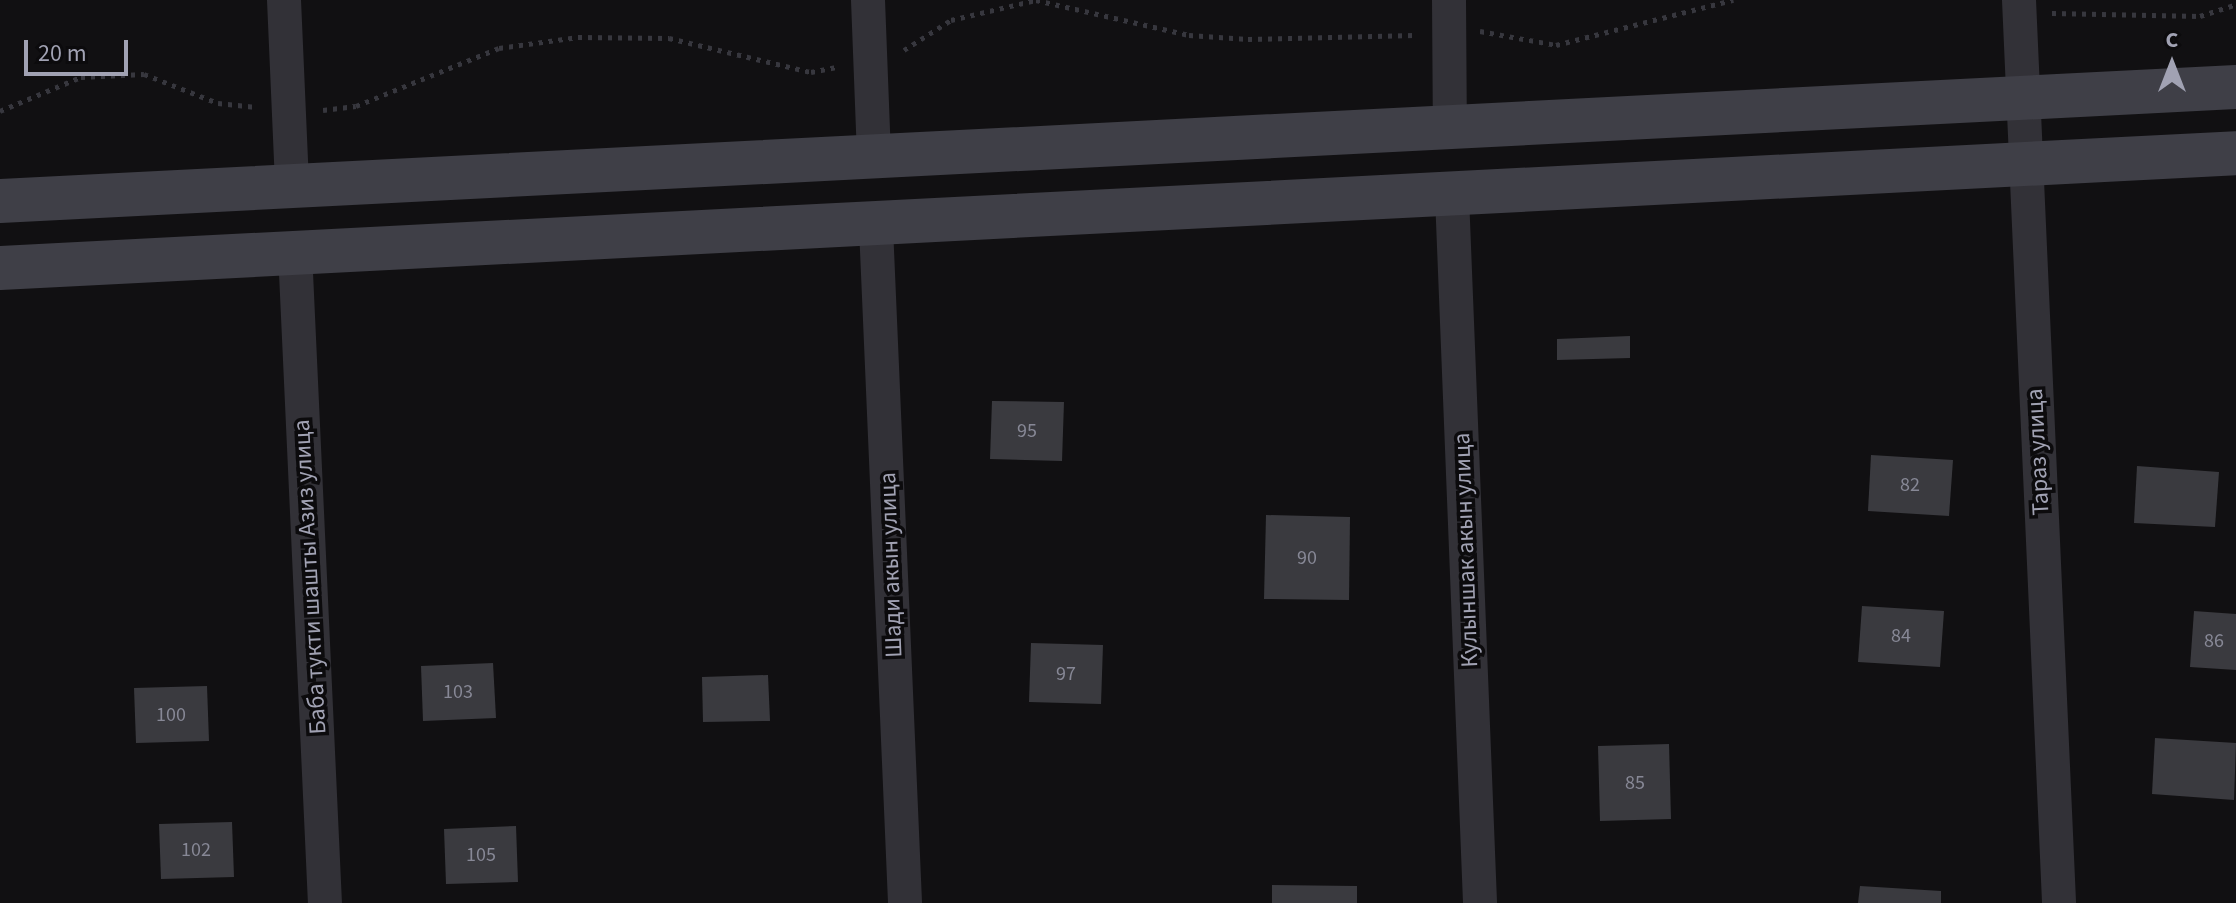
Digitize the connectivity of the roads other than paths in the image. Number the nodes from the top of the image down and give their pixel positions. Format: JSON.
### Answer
{"nodes":[{"id":1,"x":284,"y":0,"type":"edge"},
{"id":2,"x":868,"y":0,"type":"edge"},
{"id":3,"x":2019,"y":3,"type":"edge"},
{"id":4,"x":1449,"y":16,"type":"edge"},
{"id":5,"x":2236,"y":87,"type":"edge"},
{"id":6,"x":2023,"y":100,"type":"junction"},
{"id":7,"x":1450,"y":130,"type":"junction"},
{"id":8,"x":2236,"y":153,"type":"edge"},
{"id":9,"x":874,"y":154,"type":"junction"},
{"id":10,"x":2026,"y":166,"type":"junction"},
{"id":11,"x":292,"y":183,"type":"junction"},
{"id":12,"x":1452,"y":196,"type":"junction"},
{"id":13,"x":0,"y":201,"type":"edge"},
{"id":14,"x":876,"y":227,"type":"junction"},
{"id":15,"x":295,"y":251,"type":"junction"},
{"id":16,"x":0,"y":268,"type":"edge"},
{"id":17,"x":325,"y":903,"type":"edge"},
{"id":18,"x":905,"y":903,"type":"edge"},
{"id":19,"x":1480,"y":903,"type":"edge"},
{"id":20,"x":2059,"y":903,"type":"edge"}],
"edges":[{"from":1,"to":11,"type":"street"},
{"from":2,"to":9,"type":"street"},
{"from":3,"to":6,"type":"street","name":"Тараз улица"},
{"from":4,"to":7,"type":"street"},
{"from":5,"to":6,"type":"street"},
{"from":6,"to":7,"type":"street"},
{"from":6,"to":10,"type":"street","name":"Тараз улица"},
{"from":7,"to":9,"type":"street"},
{"from":8,"to":10,"type":"street"},
{"from":9,"to":11,"type":"street"},
{"from":10,"to":12,"type":"street"},
{"from":10,"to":20,"type":"street","name":"Тараз улица"},
{"from":11,"to":13,"type":"street"},
{"from":12,"to":14,"type":"street"},
{"from":12,"to":19,"type":"street","name":"Кулыншак акын улица"},
{"from":14,"to":15,"type":"street"},
{"from":14,"to":18,"type":"street","name":"Шади акын улица"},
{"from":15,"to":16,"type":"street"},
{"from":15,"to":17,"type":"street","name":"Баба тукти шашты Азиз улица"}]}
